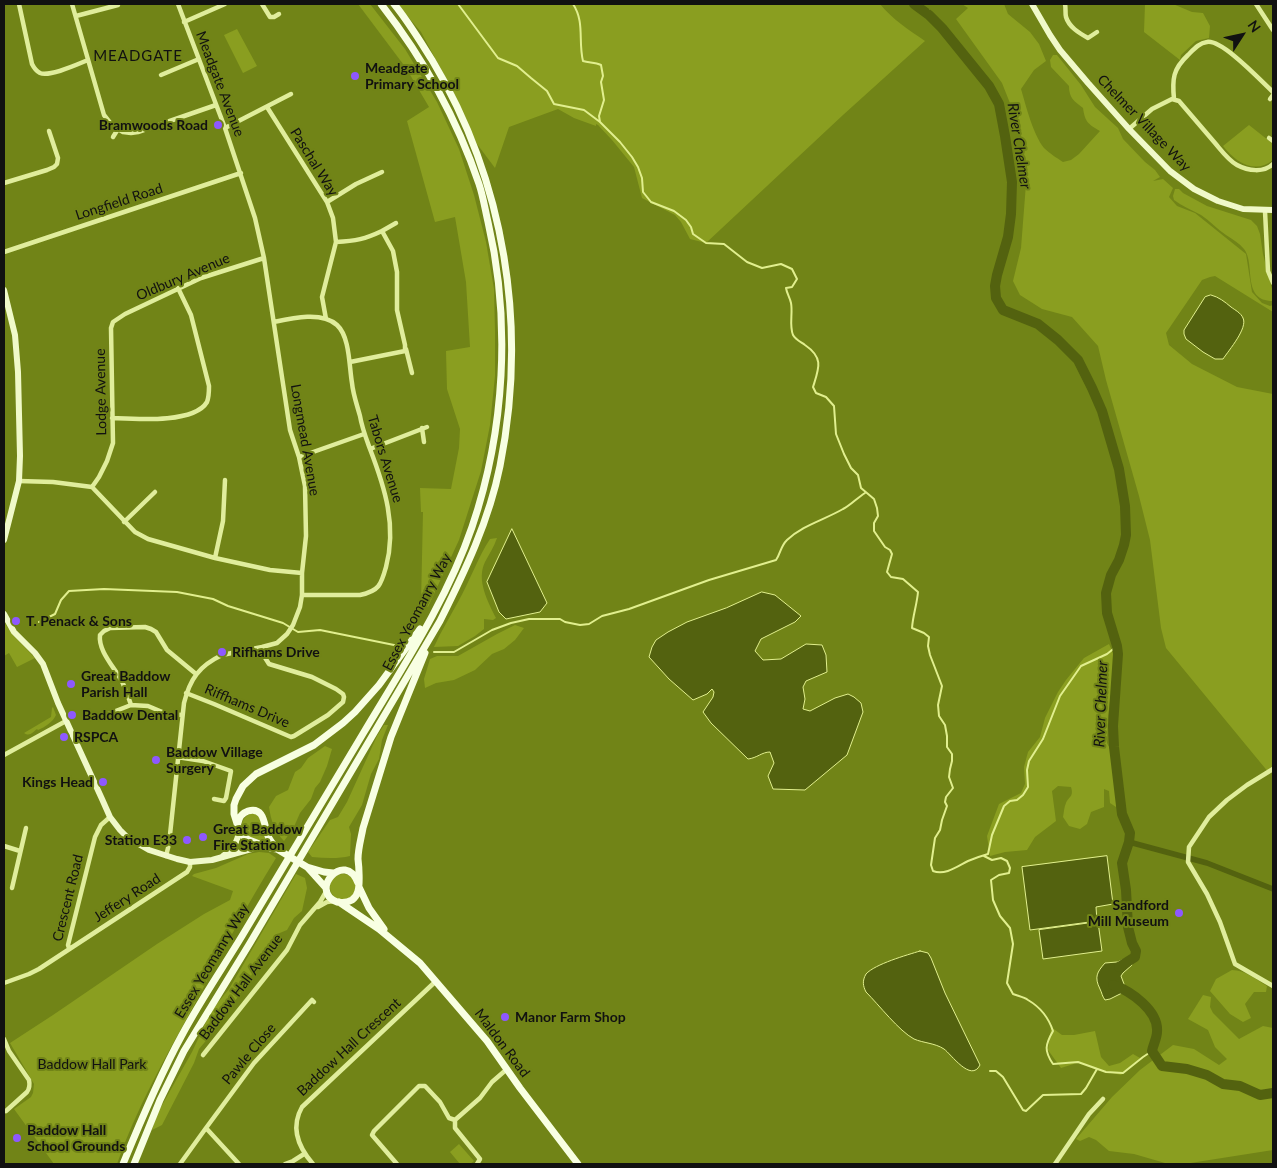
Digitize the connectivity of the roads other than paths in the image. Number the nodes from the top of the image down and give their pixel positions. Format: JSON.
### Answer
{"nodes":[{"id":1,"x":18,"y":4,"type":"edge"},
{"id":2,"x":72,"y":4,"type":"edge"},
{"id":3,"x":178,"y":4,"type":"edge"},
{"id":4,"x":225,"y":4,"type":"edge"},
{"id":5,"x":262,"y":4,"type":"edge"},
{"id":6,"x":381,"y":4,"type":"edge"},
{"id":7,"x":394,"y":4,"type":"edge"},
{"id":8,"x":1032,"y":4,"type":"edge"},
{"id":9,"x":1066,"y":4,"type":"edge"},
{"id":10,"x":1256,"y":4,"type":"edge"},
{"id":11,"x":118,"y":5,"type":"edge"},
{"id":12,"x":278,"y":14,"type":"dead end"},
{"id":13,"x":76,"y":16,"type":"junction"},
{"id":14,"x":184,"y":22,"type":"junction"},
{"id":15,"x":1273,"y":30,"type":"edge"},
{"id":16,"x":1097,"y":32,"type":"dead end"},
{"id":17,"x":1088,"y":38,"type":"junction"},
{"id":18,"x":1089,"y":45,"type":"dead end"},
{"id":19,"x":199,"y":59,"type":"junction"},
{"id":20,"x":88,"y":60,"type":"junction"},
{"id":21,"x":161,"y":75,"type":"dead end"},
{"id":22,"x":1272,"y":95,"type":"edge"},
{"id":23,"x":289,"y":96,"type":"dead end"},
{"id":24,"x":1174,"y":99,"type":"junction"},
{"id":25,"x":216,"y":105,"type":"junction"},
{"id":26,"x":267,"y":107,"type":"junction"},
{"id":27,"x":225,"y":128,"type":"junction"},
{"id":28,"x":118,"y":129,"type":"junction"},
{"id":29,"x":1129,"y":129,"type":"junction"},
{"id":30,"x":49,"y":131,"type":"dead end"},
{"id":31,"x":113,"y":137,"type":"dead end"},
{"id":32,"x":1273,"y":164,"type":"edge"},
{"id":33,"x":382,"y":172,"type":"dead end"},
{"id":34,"x":241,"y":173,"type":"junction"},
{"id":35,"x":4,"y":183,"type":"edge"},
{"id":36,"x":327,"y":202,"type":"junction"},
{"id":37,"x":1273,"y":210,"type":"edge"},
{"id":38,"x":1266,"y":211,"type":"junction"},
{"id":39,"x":396,"y":223,"type":"dead end"},
{"id":40,"x":382,"y":231,"type":"junction"},
{"id":41,"x":336,"y":242,"type":"junction"},
{"id":42,"x":4,"y":252,"type":"edge"},
{"id":43,"x":264,"y":258,"type":"junction"},
{"id":44,"x":1273,"y":283,"type":"edge"},
{"id":45,"x":178,"y":288,"type":"junction"},
{"id":46,"x":4,"y":290,"type":"edge"},
{"id":47,"x":326,"y":319,"type":"junction"},
{"id":48,"x":113,"y":322,"type":"joint"},
{"id":49,"x":274,"y":322,"type":"junction"},
{"id":50,"x":405,"y":346,"type":"junction"},
{"id":51,"x":350,"y":362,"type":"junction"},
{"id":52,"x":409,"y":366,"type":"junction"},
{"id":53,"x":417,"y":367,"type":"dead end"},
{"id":54,"x":412,"y":373,"type":"dead end"},
{"id":55,"x":112,"y":418,"type":"junction"},
{"id":56,"x":364,"y":434,"type":"junction"},
{"id":57,"x":424,"y":442,"type":"dead end"},
{"id":58,"x":370,"y":449,"type":"junction"},
{"id":59,"x":299,"y":458,"type":"junction"},
{"id":60,"x":225,"y":480,"type":"dead end"},
{"id":61,"x":19,"y":481,"type":"junction"},
{"id":62,"x":92,"y":487,"type":"junction"},
{"id":63,"x":155,"y":492,"type":"dead end"},
{"id":64,"x":124,"y":522,"type":"junction"},
{"id":65,"x":4,"y":535,"type":"edge"},
{"id":66,"x":215,"y":558,"type":"junction"},
{"id":67,"x":457,"y":566,"type":"junction"},
{"id":68,"x":302,"y":573,"type":"junction"},
{"id":69,"x":302,"y":595,"type":"junction"},
{"id":70,"x":4,"y":614,"type":"edge"},
{"id":71,"x":440,"y":621,"type":"junction"},
{"id":72,"x":262,"y":647,"type":"junction"},
{"id":73,"x":196,"y":674,"type":"junction"},
{"id":74,"x":186,"y":693,"type":"junction"},
{"id":75,"x":344,"y":697,"type":"junction"},
{"id":76,"x":349,"y":700,"type":"dead end"},
{"id":77,"x":131,"y":704,"type":"junction"},
{"id":78,"x":108,"y":714,"type":"dead end"},
{"id":79,"x":182,"y":715,"type":"junction"},
{"id":80,"x":66,"y":721,"type":"junction"},
{"id":81,"x":4,"y":755,"type":"edge"},
{"id":82,"x":177,"y":756,"type":"junction"},
{"id":83,"x":1273,"y":770,"type":"edge"},
{"id":84,"x":231,"y":771,"type":"junction"},
{"id":85,"x":238,"y":773,"type":"dead end"},
{"id":86,"x":214,"y":799,"type":"dead end"},
{"id":87,"x":110,"y":817,"type":"junction"},
{"id":88,"x":238,"y":827,"type":"junction"},
{"id":89,"x":26,"y":828,"type":"dead end"},
{"id":90,"x":4,"y":846,"type":"edge"},
{"id":91,"x":274,"y":849,"type":"junction"},
{"id":92,"x":20,"y":850,"type":"junction"},
{"id":93,"x":166,"y":856,"type":"junction"},
{"id":94,"x":220,"y":858,"type":"junction"},
{"id":95,"x":190,"y":862,"type":"junction"},
{"id":96,"x":307,"y":867,"type":"junction"},
{"id":97,"x":333,"y":873,"type":"junction"},
{"id":98,"x":359,"y":885,"type":"junction"},
{"id":99,"x":12,"y":888,"type":"dead end"},
{"id":100,"x":327,"y":889,"type":"junction"},
{"id":101,"x":336,"y":901,"type":"junction"},
{"id":102,"x":314,"y":909,"type":"junction"},
{"id":103,"x":398,"y":944,"type":"junction"},
{"id":104,"x":69,"y":948,"type":"junction"},
{"id":105,"x":436,"y":981,"type":"junction"},
{"id":106,"x":4,"y":983,"type":"edge"},
{"id":107,"x":1273,"y":986,"type":"edge"},
{"id":108,"x":314,"y":1002,"type":"dead end"},
{"id":109,"x":4,"y":1039,"type":"edge"},
{"id":110,"x":203,"y":1055,"type":"dead end"},
{"id":111,"x":507,"y":1069,"type":"junction"},
{"id":112,"x":1103,"y":1099,"type":"dead end"},
{"id":113,"x":6,"y":1111,"type":"dead end"},
{"id":114,"x":455,"y":1120,"type":"junction"},
{"id":115,"x":206,"y":1128,"type":"junction"},
{"id":116,"x":304,"y":1154,"type":"junction"},
{"id":117,"x":123,"y":1164,"type":"edge"},
{"id":118,"x":134,"y":1164,"type":"edge"},
{"id":119,"x":180,"y":1164,"type":"edge"},
{"id":120,"x":239,"y":1164,"type":"edge"},
{"id":121,"x":284,"y":1164,"type":"edge"},
{"id":122,"x":313,"y":1164,"type":"edge"},
{"id":123,"x":397,"y":1164,"type":"edge"},
{"id":124,"x":477,"y":1164,"type":"edge"},
{"id":125,"x":578,"y":1164,"type":"edge"},
{"id":126,"x":1055,"y":1164,"type":"edge"}],
"edges":[{"from":1,"to":20,"type":"street"},
{"from":2,"to":13,"type":"street"},
{"from":3,"to":14,"type":"street","name":"Meadgate Avenue"},
{"from":4,"to":14,"type":"street"},
{"from":5,"to":12,"type":"street"},
{"from":6,"to":67,"type":"main road","name":"Essex Yeomanry Way"},
{"from":7,"to":71,"type":"main road","name":"Essex Yeomanry Way"},
{"from":8,"to":29,"type":"street","name":"Chelmer Village Way"},
{"from":9,"to":17,"type":"street"},
{"from":10,"to":15,"type":"street"},
{"from":11,"to":13,"type":"street"},
{"from":13,"to":20,"type":"street"},
{"from":14,"to":19,"type":"street","name":"Meadgate Avenue"},
{"from":16,"to":17,"type":"street"},
{"from":17,"to":18,"type":"street"},
{"from":19,"to":21,"type":"street"},
{"from":19,"to":25,"type":"street","name":"Meadgate Avenue"},
{"from":20,"to":28,"type":"street"},
{"from":22,"to":24,"type":"street"},
{"from":23,"to":26,"type":"street"},
{"from":24,"to":29,"type":"street"},
{"from":24,"to":32,"type":"street"},
{"from":25,"to":27,"type":"street","name":"Meadgate Avenue"},
{"from":25,"to":28,"type":"street"},
{"from":26,"to":27,"type":"street"},
{"from":26,"to":36,"type":"street","name":"Paschal Way"},
{"from":27,"to":34,"type":"street","name":"Meadgate Avenue"},
{"from":28,"to":31,"type":"street"},
{"from":29,"to":38,"type":"street","name":"Chelmer Village Way"},
{"from":30,"to":35,"type":"street"},
{"from":33,"to":36,"type":"street"},
{"from":34,"to":42,"type":"street","name":"Longfield Road"},
{"from":34,"to":43,"type":"street","name":"Longmead Avenue"},
{"from":36,"to":41,"type":"street","name":"Paschal Way"},
{"from":37,"to":38,"type":"street","name":"Chelmer Village Way"},
{"from":38,"to":44,"type":"street"},
{"from":39,"to":40,"type":"street"},
{"from":40,"to":41,"type":"street"},
{"from":40,"to":50,"type":"street"},
{"from":41,"to":47,"type":"street","name":"Paschal Way"},
{"from":43,"to":45,"type":"street","name":"Oldbury Avenue"},
{"from":43,"to":49,"type":"street","name":"Longmead Avenue"},
{"from":45,"to":48,"type":"street","name":"Oldbury Avenue"},
{"from":45,"to":55,"type":"street"},
{"from":46,"to":61,"type":"street"},
{"from":47,"to":49,"type":"street"},
{"from":47,"to":51,"type":"street","name":"Tabors Avenue"},
{"from":48,"to":55,"type":"street","name":"Lodge Avenue"},
{"from":49,"to":59,"type":"street","name":"Longmead Avenue"},
{"from":50,"to":51,"type":"street"},
{"from":50,"to":52,"type":"street"},
{"from":51,"to":56,"type":"street","name":"Tabors Avenue"},
{"from":52,"to":53,"type":"street"},
{"from":52,"to":54,"type":"street"},
{"from":55,"to":62,"type":"street","name":"Lodge Avenue"},
{"from":56,"to":58,"type":"street","name":"Tabors Avenue"},
{"from":56,"to":59,"type":"street"},
{"from":57,"to":58,"type":"street"},
{"from":58,"to":69,"type":"street","name":"Tabors Avenue"},
{"from":59,"to":68,"type":"street","name":"Longmead Avenue"},
{"from":60,"to":66,"type":"street"},
{"from":61,"to":62,"type":"street"},
{"from":61,"to":65,"type":"street"},
{"from":62,"to":64,"type":"street"},
{"from":63,"to":64,"type":"street"},
{"from":64,"to":66,"type":"street"},
{"from":66,"to":68,"type":"street"},
{"from":67,"to":88,"type":"main road"},
{"from":67,"to":117,"type":"main road","name":"Essex Yeomanry Way"},
{"from":68,"to":69,"type":"street","name":"Longmead Avenue"},
{"from":69,"to":72,"type":"street","name":"Longmead Avenue"},
{"from":70,"to":80,"type":"street"},
{"from":71,"to":98,"type":"main road"},
{"from":71,"to":118,"type":"main road","name":"Essex Yeomanry Way"},
{"from":72,"to":73,"type":"street","name":"Longmead Avenue"},
{"from":72,"to":75,"type":"street"},
{"from":73,"to":74,"type":"street","name":"Longmead Avenue"},
{"from":73,"to":77,"type":"street"},
{"from":74,"to":75,"type":"street","name":"Riffhams Drive"},
{"from":74,"to":79,"type":"street","name":"Longmead Avenue"},
{"from":75,"to":76,"type":"street"},
{"from":77,"to":78,"type":"street"},
{"from":77,"to":79,"type":"street"},
{"from":79,"to":82,"type":"street","name":"Longmead Avenue"},
{"from":80,"to":81,"type":"street"},
{"from":80,"to":87,"type":"street"},
{"from":82,"to":84,"type":"street"},
{"from":82,"to":93,"type":"street","name":"Longmead Avenue"},
{"from":83,"to":107,"type":"street"},
{"from":84,"to":85,"type":"street"},
{"from":84,"to":86,"type":"street"},
{"from":87,"to":93,"type":"street"},
{"from":87,"to":104,"type":"street","name":"Crescent Road"},
{"from":88,"to":91,"type":"main road"},
{"from":88,"to":91,"type":"main road"},
{"from":88,"to":94,"type":"street"},
{"from":89,"to":92,"type":"street"},
{"from":90,"to":92,"type":"street"},
{"from":91,"to":94,"type":"street"},
{"from":91,"to":96,"type":"main road"},
{"from":92,"to":99,"type":"street"},
{"from":93,"to":95,"type":"street"},
{"from":94,"to":95,"type":"street"},
{"from":95,"to":104,"type":"street","name":"Jeffery Road"},
{"from":96,"to":97,"type":"main road"},
{"from":96,"to":100,"type":"main road"},
{"from":97,"to":98,"type":"main road"},
{"from":97,"to":100,"type":"main road"},
{"from":98,"to":101,"type":"main road"},
{"from":98,"to":103,"type":"main road","name":"Maldon Road"},
{"from":100,"to":101,"type":"main road"},
{"from":100,"to":102,"type":"street","name":"Baddow Hall Avenue"},
{"from":101,"to":102,"type":"street","name":"Baddow Hall Avenue"},
{"from":101,"to":103,"type":"main road","name":"Maldon Road"},
{"from":102,"to":110,"type":"street","name":"Baddow Hall Avenue"},
{"from":103,"to":105,"type":"main road","name":"Maldon Road"},
{"from":104,"to":106,"type":"street","name":"Crescent Road"},
{"from":105,"to":111,"type":"main road","name":"Maldon Road"},
{"from":105,"to":116,"type":"street","name":"Baddow Hall Crescent"},
{"from":108,"to":115,"type":"street","name":"Pawle Close"},
{"from":109,"to":113,"type":"street"},
{"from":111,"to":114,"type":"street"},
{"from":111,"to":125,"type":"main road","name":"Maldon Road"},
{"from":112,"to":126,"type":"street"},
{"from":114,"to":123,"type":"street"},
{"from":114,"to":124,"type":"street"},
{"from":115,"to":119,"type":"street","name":"Pawle Close"},
{"from":115,"to":120,"type":"street"},
{"from":116,"to":121,"type":"street"},
{"from":116,"to":122,"type":"street","name":"Baddow Hall Crescent"}]}
